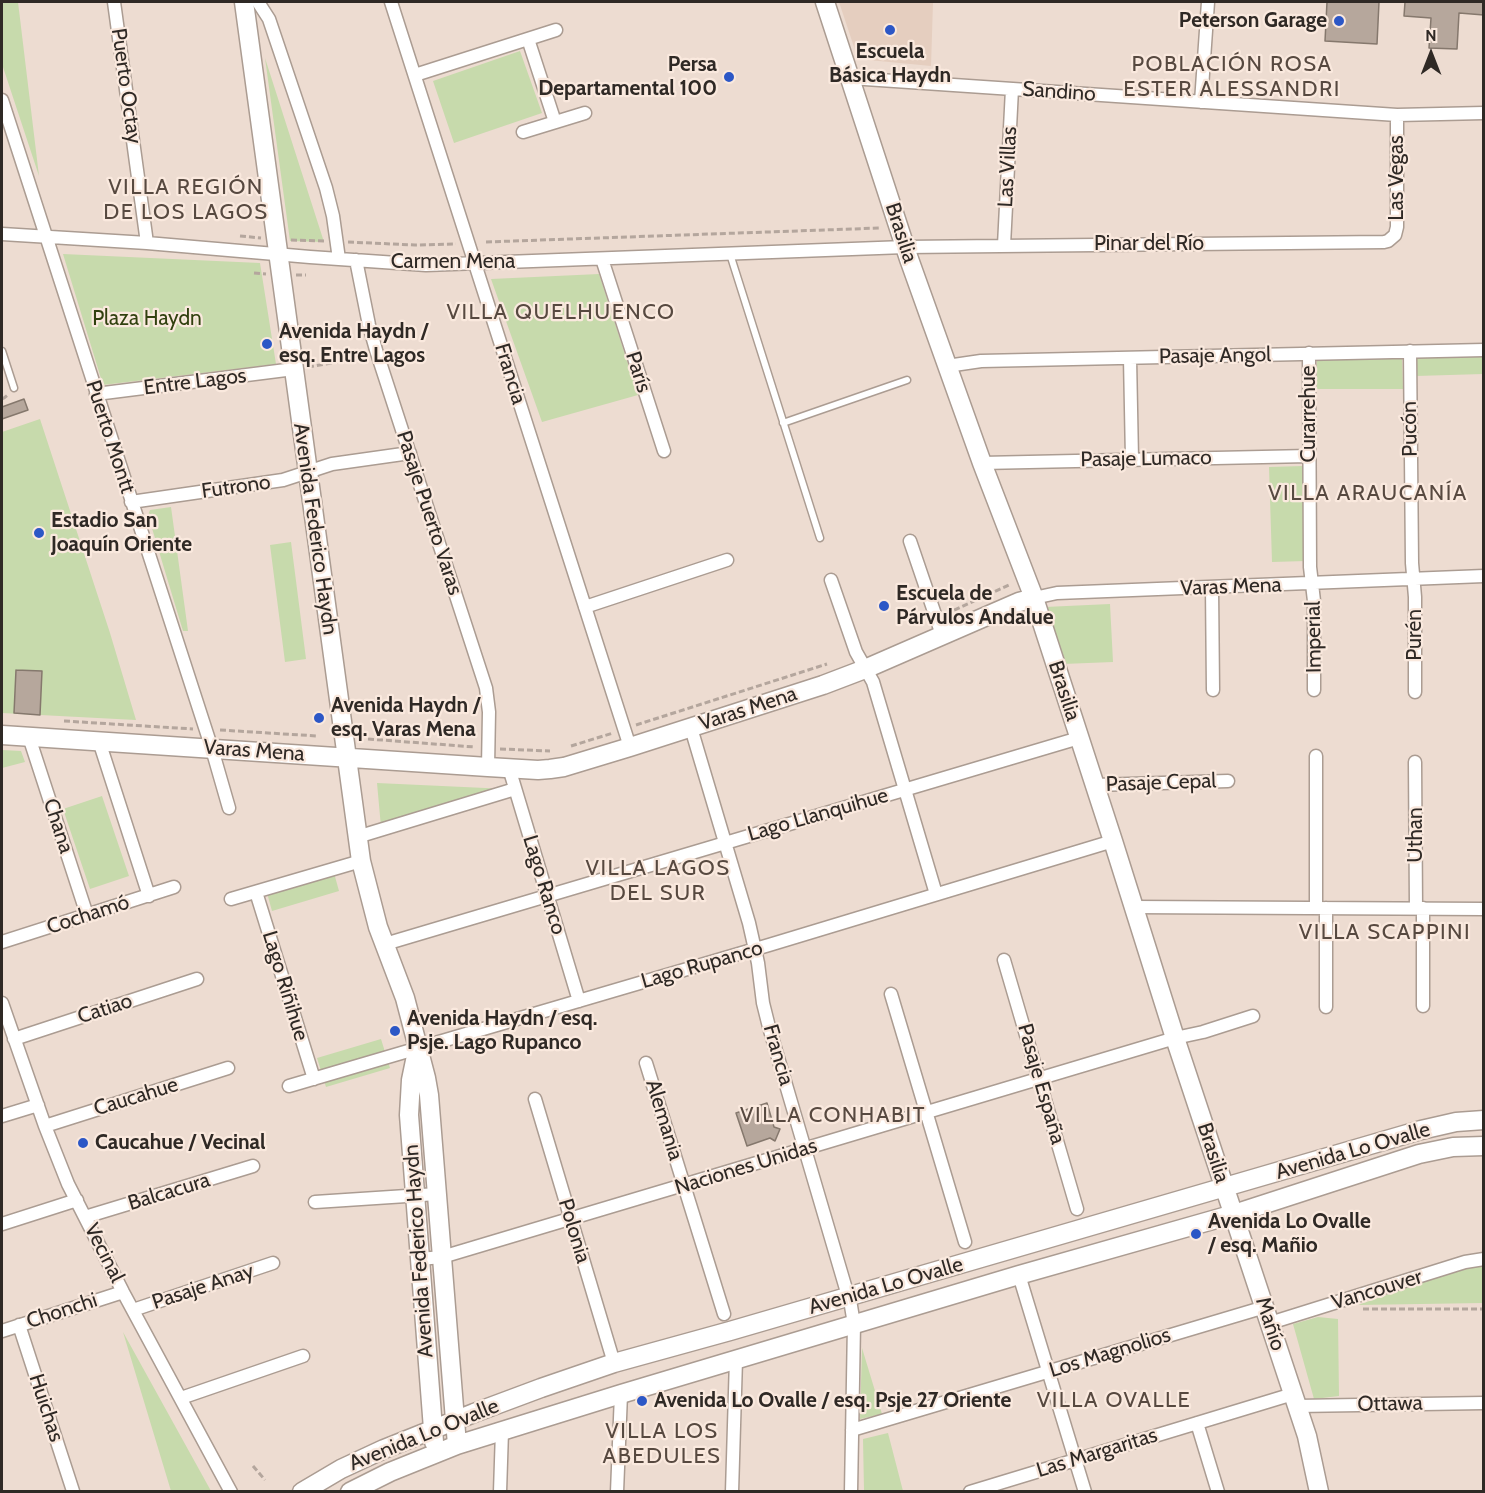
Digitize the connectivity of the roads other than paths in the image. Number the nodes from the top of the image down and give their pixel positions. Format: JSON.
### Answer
{"nodes":[{"id":1,"x":114,"y":2,"type":"edge"},
{"id":2,"x":244,"y":2,"type":"edge"},
{"id":3,"x":258,"y":2,"type":"edge"},
{"id":4,"x":391,"y":2,"type":"edge"},
{"id":5,"x":825,"y":2,"type":"edge"},
{"id":6,"x":1208,"y":2,"type":"edge"},
{"id":7,"x":556,"y":30,"type":"dead end"},
{"id":8,"x":528,"y":39,"type":"junction"},
{"id":9,"x":415,"y":75,"type":"junction"},
{"id":10,"x":850,"y":78,"type":"junction"},
{"id":11,"x":1012,"y":89,"type":"junction"},
{"id":12,"x":2,"y":100,"type":"edge"},
{"id":13,"x":1201,"y":102,"type":"junction"},
{"id":14,"x":585,"y":113,"type":"dead end"},
{"id":15,"x":1484,"y":113,"type":"edge"},
{"id":16,"x":1397,"y":115,"type":"junction"},
{"id":17,"x":555,"y":122,"type":"junction"},
{"id":18,"x":523,"y":132,"type":"dead end"},
{"id":19,"x":2,"y":234,"type":"edge"},
{"id":20,"x":45,"y":237,"type":"junction"},
{"id":21,"x":1392,"y":239,"type":"joint"},
{"id":22,"x":147,"y":243,"type":"junction"},
{"id":23,"x":1004,"y":245,"type":"junction"},
{"id":24,"x":277,"y":246,"type":"junction"},
{"id":25,"x":905,"y":247,"type":"junction"},
{"id":26,"x":730,"y":254,"type":"junction"},
{"id":27,"x":339,"y":259,"type":"junction"},
{"id":28,"x":602,"y":259,"type":"junction"},
{"id":29,"x":356,"y":260,"type":"junction"},
{"id":30,"x":476,"y":264,"type":"junction"},
{"id":31,"x":1484,"y":350,"type":"edge"},
{"id":32,"x":2,"y":351,"type":"edge"},
{"id":33,"x":1410,"y":351,"type":"junction"},
{"id":34,"x":1309,"y":353,"type":"junction"},
{"id":35,"x":1130,"y":358,"type":"junction"},
{"id":36,"x":947,"y":366,"type":"junction"},
{"id":37,"x":294,"y":369,"type":"junction"},
{"id":38,"x":907,"y":380,"type":"dead end"},
{"id":39,"x":14,"y":388,"type":"dead end"},
{"id":40,"x":96,"y":394,"type":"junction"},
{"id":41,"x":783,"y":423,"type":"junction"},
{"id":42,"x":664,"y":451,"type":"dead end"},
{"id":43,"x":410,"y":453,"type":"junction"},
{"id":44,"x":1309,"y":456,"type":"junction"},
{"id":45,"x":1132,"y":459,"type":"junction"},
{"id":46,"x":982,"y":463,"type":"junction"},
{"id":47,"x":308,"y":472,"type":"junction"},
{"id":48,"x":131,"y":502,"type":"junction"},
{"id":49,"x":820,"y":538,"type":"dead end"},
{"id":50,"x":910,"y":541,"type":"dead end"},
{"id":51,"x":727,"y":560,"type":"dead end"},
{"id":52,"x":1484,"y":576,"type":"edge"},
{"id":53,"x":1413,"y":579,"type":"junction"},
{"id":54,"x":831,"y":580,"type":"dead end"},
{"id":55,"x":1312,"y":583,"type":"junction"},
{"id":56,"x":1212,"y":588,"type":"junction"},
{"id":57,"x":1034,"y":598,"type":"junction"},
{"id":58,"x":585,"y":607,"type":"junction"},
{"id":59,"x":939,"y":627,"type":"junction"},
{"id":60,"x":862,"y":662,"type":"junction"},
{"id":61,"x":1214,"y":690,"type":"dead end"},
{"id":62,"x":1314,"y":690,"type":"dead end"},
{"id":63,"x":1416,"y":692,"type":"dead end"},
{"id":64,"x":691,"y":728,"type":"junction"},
{"id":65,"x":2,"y":735,"type":"edge"},
{"id":66,"x":29,"y":737,"type":"junction"},
{"id":67,"x":1079,"y":738,"type":"junction"},
{"id":68,"x":99,"y":741,"type":"junction"},
{"id":69,"x":630,"y":747,"type":"junction"},
{"id":70,"x":212,"y":749,"type":"junction"},
{"id":71,"x":1316,"y":756,"type":"dead end"},
{"id":72,"x":346,"y":757,"type":"junction"},
{"id":73,"x":1416,"y":762,"type":"dead end"},
{"id":74,"x":488,"y":767,"type":"junction"},
{"id":75,"x":509,"y":768,"type":"junction"},
{"id":76,"x":1228,"y":781,"type":"dead end"},
{"id":77,"x":1095,"y":785,"type":"junction"},
{"id":78,"x":515,"y":789,"type":"junction"},
{"id":79,"x":906,"y":789,"type":"junction"},
{"id":80,"x":230,"y":808,"type":"dead end"},
{"id":81,"x":357,"y":837,"type":"junction"},
{"id":82,"x":1113,"y":841,"type":"junction"},
{"id":83,"x":725,"y":843,"type":"junction"},
{"id":84,"x":361,"y":861,"type":"junction"},
{"id":85,"x":174,"y":888,"type":"dead end"},
{"id":86,"x":256,"y":892,"type":"junction"},
{"id":87,"x":936,"y":894,"type":"junction"},
{"id":88,"x":149,"y":896,"type":"junction"},
{"id":89,"x":547,"y":896,"type":"junction"},
{"id":90,"x":231,"y":899,"type":"dead end"},
{"id":91,"x":1134,"y":907,"type":"junction"},
{"id":92,"x":1321,"y":908,"type":"junction"},
{"id":93,"x":1420,"y":908,"type":"junction"},
{"id":94,"x":1484,"y":909,"type":"edge"},
{"id":95,"x":87,"y":915,"type":"junction"},
{"id":96,"x":2,"y":942,"type":"edge"},
{"id":97,"x":385,"y":944,"type":"junction"},
{"id":98,"x":755,"y":949,"type":"junction"},
{"id":99,"x":1004,"y":960,"type":"dead end"},
{"id":100,"x":197,"y":980,"type":"dead end"},
{"id":101,"x":891,"y":994,"type":"dead end"},
{"id":102,"x":579,"y":1001,"type":"junction"},
{"id":103,"x":2,"y":1003,"type":"edge"},
{"id":104,"x":1423,"y":1006,"type":"dead end"},
{"id":105,"x":1326,"y":1007,"type":"dead end"},
{"id":106,"x":1253,"y":1016,"type":"dead end"},
{"id":107,"x":1175,"y":1038,"type":"junction"},
{"id":108,"x":14,"y":1039,"type":"junction"},
{"id":109,"x":417,"y":1049,"type":"junction"},
{"id":110,"x":646,"y":1063,"type":"dead end"},
{"id":111,"x":228,"y":1068,"type":"dead end"},
{"id":112,"x":314,"y":1079,"type":"junction"},
{"id":113,"x":1039,"y":1079,"type":"junction"},
{"id":114,"x":289,"y":1086,"type":"dead end"},
{"id":115,"x":535,"y":1099,"type":"dead end"},
{"id":116,"x":38,"y":1105,"type":"junction"},
{"id":117,"x":926,"y":1113,"type":"junction"},
{"id":118,"x":2,"y":1116,"type":"edge"},
{"id":119,"x":1484,"y":1120,"type":"edge"},
{"id":120,"x":45,"y":1126,"type":"junction"},
{"id":121,"x":1484,"y":1146,"type":"edge"},
{"id":122,"x":806,"y":1149,"type":"junction"},
{"id":123,"x":253,"y":1166,"type":"dead end"},
{"id":124,"x":684,"y":1185,"type":"junction"},
{"id":125,"x":1225,"y":1188,"type":"junction"},
{"id":126,"x":415,"y":1194,"type":"junction"},
{"id":127,"x":437,"y":1194,"type":"junction"},
{"id":128,"x":77,"y":1200,"type":"junction"},
{"id":129,"x":315,"y":1202,"type":"dead end"},
{"id":130,"x":1077,"y":1209,"type":"dead end"},
{"id":131,"x":1234,"y":1214,"type":"junction"},
{"id":132,"x":85,"y":1217,"type":"junction"},
{"id":133,"x":571,"y":1219,"type":"junction"},
{"id":134,"x":2,"y":1224,"type":"edge"},
{"id":135,"x":965,"y":1242,"type":"dead end"},
{"id":136,"x":442,"y":1257,"type":"junction"},
{"id":137,"x":420,"y":1259,"type":"junction"},
{"id":138,"x":1484,"y":1259,"type":"edge"},
{"id":139,"x":273,"y":1263,"type":"dead end"},
{"id":140,"x":1019,"y":1275,"type":"junction"},
{"id":141,"x":123,"y":1292,"type":"junction"},
{"id":142,"x":849,"y":1296,"type":"junction"},
{"id":143,"x":133,"y":1310,"type":"junction"},
{"id":144,"x":724,"y":1314,"type":"dead end"},
{"id":145,"x":1267,"y":1315,"type":"junction"},
{"id":146,"x":854,"y":1324,"type":"junction"},
{"id":147,"x":20,"y":1325,"type":"junction"},
{"id":148,"x":2,"y":1331,"type":"edge"},
{"id":149,"x":448,"y":1335,"type":"junction"},
{"id":150,"x":425,"y":1336,"type":"junction"},
{"id":151,"x":303,"y":1356,"type":"dead end"},
{"id":152,"x":736,"y":1359,"type":"junction"},
{"id":153,"x":614,"y":1363,"type":"junction"},
{"id":154,"x":1048,"y":1371,"type":"junction"},
{"id":155,"x":621,"y":1394,"type":"junction"},
{"id":156,"x":181,"y":1398,"type":"junction"},
{"id":157,"x":1295,"y":1400,"type":"junction"},
{"id":158,"x":1484,"y":1403,"type":"edge"},
{"id":159,"x":455,"y":1421,"type":"junction"},
{"id":160,"x":1197,"y":1423,"type":"junction"},
{"id":161,"x":433,"y":1430,"type":"junction"},
{"id":162,"x":852,"y":1430,"type":"junction"},
{"id":163,"x":502,"y":1431,"type":"junction"},
{"id":164,"x":1307,"y":1436,"type":"junction"},
{"id":165,"x":457,"y":1445,"type":"junction"},
{"id":166,"x":435,"y":1453,"type":"junction"},
{"id":167,"x":1075,"y":1460,"type":"junction"},
{"id":168,"x":73,"y":1491,"type":"edge"},
{"id":169,"x":231,"y":1491,"type":"edge"},
{"id":170,"x":303,"y":1491,"type":"edge"},
{"id":171,"x":350,"y":1491,"type":"edge"},
{"id":172,"x":500,"y":1491,"type":"edge"},
{"id":173,"x":617,"y":1491,"type":"edge"},
{"id":174,"x":732,"y":1491,"type":"edge"},
{"id":175,"x":851,"y":1491,"type":"edge"},
{"id":176,"x":970,"y":1491,"type":"edge"},
{"id":177,"x":1085,"y":1491,"type":"edge"},
{"id":178,"x":1218,"y":1491,"type":"edge"},
{"id":179,"x":1319,"y":1491,"type":"edge"},
{"id":180,"x":1333,"y":1491,"type":"edge"}],
"edges":[{"from":1,"to":22,"type":"street","name":"Puerto Octay"},
{"from":2,"to":24,"type":"street","name":"Avenida Federico Haydn"},
{"from":3,"to":27,"type":"street"},
{"from":4,"to":9,"type":"street","name":"Francia"},
{"from":5,"to":10,"type":"street","name":"Brasilia"},
{"from":6,"to":13,"type":"street"},
{"from":7,"to":8,"type":"street"},
{"from":8,"to":9,"type":"street"},
{"from":8,"to":17,"type":"street"},
{"from":9,"to":30,"type":"street","name":"Francia"},
{"from":10,"to":11,"type":"street","name":"Sandino"},
{"from":10,"to":25,"type":"street","name":"Brasilia"},
{"from":11,"to":13,"type":"street","name":"Sandino"},
{"from":11,"to":23,"type":"street","name":"Las Villas"},
{"from":12,"to":20,"type":"street","name":"Puerto Montt"},
{"from":13,"to":16,"type":"street","name":"Sandino"},
{"from":14,"to":17,"type":"street"},
{"from":15,"to":16,"type":"street","name":"Sandino"},
{"from":16,"to":21,"type":"street","name":"Las Vegas"},
{"from":17,"to":18,"type":"street"},
{"from":19,"to":20,"type":"street","name":"Carmen Mena"},
{"from":20,"to":22,"type":"street","name":"Carmen Mena"},
{"from":20,"to":40,"type":"street","name":"Puerto Montt"},
{"from":21,"to":23,"type":"street","name":"Pinar del Río"},
{"from":22,"to":24,"type":"street","name":"Carmen Mena"},
{"from":23,"to":25,"type":"street","name":"Pinar del Río"},
{"from":24,"to":27,"type":"street","name":"Carmen Mena"},
{"from":24,"to":37,"type":"street","name":"Avenida Federico Haydn"},
{"from":25,"to":26,"type":"street","name":"Carmen Mena"},
{"from":25,"to":36,"type":"street","name":"Brasilia"},
{"from":26,"to":28,"type":"street","name":"Carmen Mena"},
{"from":26,"to":41,"type":"lane"},
{"from":27,"to":29,"type":"street","name":"Carmen Mena"},
{"from":28,"to":30,"type":"street","name":"Carmen Mena"},
{"from":28,"to":42,"type":"street","name":"París"},
{"from":29,"to":30,"type":"street","name":"Carmen Mena"},
{"from":29,"to":43,"type":"street","name":"Pasaje Puerto Varas"},
{"from":30,"to":58,"type":"street","name":"Francia"},
{"from":31,"to":33,"type":"street","name":"Pasaje Angol"},
{"from":32,"to":39,"type":"lane"},
{"from":33,"to":34,"type":"street","name":"Pasaje Angol"},
{"from":33,"to":53,"type":"street","name":"Pucón"},
{"from":34,"to":35,"type":"street","name":"Pasaje Angol"},
{"from":34,"to":44,"type":"street","name":"Curarrehue"},
{"from":35,"to":36,"type":"street","name":"Pasaje Angol"},
{"from":35,"to":45,"type":"street"},
{"from":36,"to":46,"type":"street","name":"Brasilia"},
{"from":37,"to":40,"type":"street","name":"Entre Lagos"},
{"from":37,"to":47,"type":"street","name":"Avenida Federico Haydn"},
{"from":38,"to":41,"type":"lane"},
{"from":40,"to":48,"type":"street","name":"Puerto Montt"},
{"from":41,"to":49,"type":"lane"},
{"from":43,"to":47,"type":"street","name":"Futrono"},
{"from":43,"to":74,"type":"street","name":"Pasaje Puerto Varas"},
{"from":44,"to":45,"type":"street","name":"Pasaje Lumaco"},
{"from":44,"to":55,"type":"street","name":"Curarrehue"},
{"from":45,"to":46,"type":"street","name":"Pasaje Lumaco"},
{"from":46,"to":57,"type":"street","name":"Brasilia"},
{"from":47,"to":48,"type":"street","name":"Futrono"},
{"from":47,"to":72,"type":"street","name":"Avenida Federico Haydn"},
{"from":48,"to":70,"type":"street","name":"Puerto Montt"},
{"from":50,"to":59,"type":"street"},
{"from":51,"to":58,"type":"street"},
{"from":52,"to":53,"type":"street","name":"Varas Mena"},
{"from":53,"to":55,"type":"street","name":"Varas Mena"},
{"from":53,"to":63,"type":"street","name":"Purén"},
{"from":54,"to":60,"type":"street"},
{"from":55,"to":56,"type":"street","name":"Varas Mena"},
{"from":55,"to":62,"type":"street","name":"Imperial"},
{"from":56,"to":57,"type":"street","name":"Varas Mena"},
{"from":56,"to":61,"type":"street"},
{"from":57,"to":59,"type":"street","name":"Varas Mena"},
{"from":57,"to":67,"type":"street","name":"Brasilia"},
{"from":58,"to":69,"type":"street","name":"Francia"},
{"from":59,"to":60,"type":"street","name":"Varas Mena"},
{"from":60,"to":64,"type":"street","name":"Varas Mena"},
{"from":60,"to":79,"type":"street"},
{"from":64,"to":69,"type":"street","name":"Varas Mena"},
{"from":64,"to":83,"type":"street","name":"Francia"},
{"from":65,"to":66,"type":"street","name":"Varas Mena"},
{"from":66,"to":68,"type":"street","name":"Varas Mena"},
{"from":66,"to":95,"type":"street","name":"Chana"},
{"from":67,"to":77,"type":"street","name":"Brasilia"},
{"from":67,"to":79,"type":"street","name":"Lago Llanquihue"},
{"from":68,"to":70,"type":"street","name":"Varas Mena"},
{"from":68,"to":88,"type":"street"},
{"from":69,"to":75,"type":"street","name":"Varas Mena"},
{"from":70,"to":72,"type":"street","name":"Varas Mena"},
{"from":70,"to":80,"type":"street","name":"Puerto Montt"},
{"from":71,"to":92,"type":"street"},
{"from":72,"to":74,"type":"street","name":"Varas Mena"},
{"from":72,"to":81,"type":"street","name":"Avenida Federico Haydn"},
{"from":73,"to":93,"type":"street","name":"Uthan"},
{"from":74,"to":75,"type":"street","name":"Varas Mena"},
{"from":75,"to":78,"type":"street","name":"Lago Ranco"},
{"from":76,"to":77,"type":"street","name":"Pasaje Cepal"},
{"from":77,"to":82,"type":"street","name":"Brasilia"},
{"from":78,"to":81,"type":"street"},
{"from":78,"to":89,"type":"street","name":"Lago Ranco"},
{"from":79,"to":83,"type":"street","name":"Lago Llanquihue"},
{"from":79,"to":87,"type":"street"},
{"from":81,"to":84,"type":"street","name":"Avenida Federico Haydn"},
{"from":82,"to":87,"type":"street","name":"Lago Rupanco"},
{"from":82,"to":91,"type":"street","name":"Brasilia"},
{"from":83,"to":89,"type":"street","name":"Lago Llanquihue"},
{"from":83,"to":98,"type":"street","name":"Francia"},
{"from":84,"to":86,"type":"street"},
{"from":84,"to":97,"type":"street","name":"Avenida Federico Haydn"},
{"from":85,"to":88,"type":"street","name":"Cochamó"},
{"from":86,"to":90,"type":"street"},
{"from":86,"to":112,"type":"street","name":"Lago Riñihue"},
{"from":87,"to":98,"type":"street","name":"Lago Rupanco"},
{"from":88,"to":95,"type":"street","name":"Cochamó"},
{"from":89,"to":97,"type":"street","name":"Lago Llanquihue"},
{"from":89,"to":102,"type":"street","name":"Lago Ranco"},
{"from":91,"to":92,"type":"street"},
{"from":91,"to":107,"type":"street","name":"Brasilia"},
{"from":92,"to":93,"type":"street"},
{"from":92,"to":105,"type":"street"},
{"from":93,"to":94,"type":"street"},
{"from":93,"to":104,"type":"street","name":"Uthan"},
{"from":95,"to":96,"type":"street","name":"Cochamó"},
{"from":97,"to":109,"type":"street","name":"Avenida Federico Haydn"},
{"from":98,"to":102,"type":"street","name":"Lago Rupanco"},
{"from":98,"to":122,"type":"street","name":"Francia"},
{"from":99,"to":113,"type":"street","name":"Pasaje España"},
{"from":100,"to":108,"type":"street","name":"Catiao"},
{"from":101,"to":117,"type":"street"},
{"from":102,"to":109,"type":"street","name":"Lago Rupanco"},
{"from":103,"to":108,"type":"street","name":"Vecinal"},
{"from":106,"to":107,"type":"street","name":"Naciones Unidas"},
{"from":107,"to":113,"type":"street","name":"Naciones Unidas"},
{"from":107,"to":125,"type":"street","name":"Brasilia"},
{"from":108,"to":116,"type":"street","name":"Vecinal"},
{"from":109,"to":112,"type":"street","name":"Lago Rupanco"},
{"from":109,"to":126,"type":"street","name":"Avenida Federico Haydn"},
{"from":109,"to":127,"type":"street","name":"Avenida Federico Haydn"},
{"from":110,"to":124,"type":"street","name":"Alemania"},
{"from":111,"to":120,"type":"street","name":"Caucahue"},
{"from":112,"to":114,"type":"street","name":"Lago Rupanco"},
{"from":113,"to":117,"type":"street","name":"Naciones Unidas"},
{"from":113,"to":130,"type":"street","name":"Pasaje España"},
{"from":115,"to":133,"type":"street","name":"Polonia"},
{"from":116,"to":118,"type":"street"},
{"from":116,"to":120,"type":"street","name":"Vecinal"},
{"from":117,"to":122,"type":"street","name":"Naciones Unidas"},
{"from":117,"to":135,"type":"street"},
{"from":119,"to":125,"type":"street","name":"Avenida Lo Ovalle"},
{"from":120,"to":128,"type":"street","name":"Vecinal"},
{"from":121,"to":131,"type":"street","name":"Avenida Lo Ovalle"},
{"from":122,"to":124,"type":"street","name":"Naciones Unidas"},
{"from":122,"to":142,"type":"street","name":"Francia"},
{"from":123,"to":132,"type":"street","name":"Balcacura"},
{"from":124,"to":133,"type":"street","name":"Naciones Unidas"},
{"from":124,"to":144,"type":"street","name":"Alemania"},
{"from":125,"to":131,"type":"street","name":"Brasilia"},
{"from":125,"to":142,"type":"street","name":"Avenida Lo Ovalle"},
{"from":126,"to":127,"type":"street"},
{"from":126,"to":129,"type":"street"},
{"from":126,"to":137,"type":"street","name":"Avenida Federico Haydn"},
{"from":127,"to":136,"type":"street","name":"Avenida Federico Haydn"},
{"from":128,"to":132,"type":"street","name":"Vecinal"},
{"from":128,"to":134,"type":"street"},
{"from":131,"to":140,"type":"street","name":"Avenida Lo Ovalle"},
{"from":131,"to":145,"type":"street","name":"Mañío"},
{"from":132,"to":141,"type":"street","name":"Vecinal"},
{"from":133,"to":136,"type":"street","name":"Naciones Unidas"},
{"from":133,"to":153,"type":"street","name":"Polonia"},
{"from":136,"to":137,"type":"street","name":"Naciones Unidas"},
{"from":136,"to":149,"type":"street","name":"Avenida Federico Haydn"},
{"from":137,"to":150,"type":"street","name":"Avenida Federico Haydn"},
{"from":138,"to":145,"type":"street","name":"Vancouver"},
{"from":139,"to":143,"type":"street","name":"Pasaje Anay"},
{"from":140,"to":146,"type":"street","name":"Avenida Lo Ovalle"},
{"from":140,"to":154,"type":"street"},
{"from":141,"to":143,"type":"street","name":"Vecinal"},
{"from":141,"to":147,"type":"street","name":"Chonchi"},
{"from":142,"to":146,"type":"street","name":"Francia"},
{"from":142,"to":153,"type":"street","name":"Avenida Lo Ovalle"},
{"from":143,"to":156,"type":"street","name":"Vecinal"},
{"from":145,"to":154,"type":"street","name":"Los Magnolios"},
{"from":145,"to":157,"type":"street","name":"Mañío"},
{"from":146,"to":152,"type":"street","name":"Avenida Lo Ovalle"},
{"from":146,"to":162,"type":"street","name":"Francia"},
{"from":147,"to":148,"type":"street","name":"Chonchi"},
{"from":147,"to":168,"type":"street","name":"Huichas"},
{"from":149,"to":150,"type":"street"},
{"from":149,"to":159,"type":"street","name":"Avenida Federico Haydn"},
{"from":150,"to":161,"type":"street","name":"Avenida Federico Haydn"},
{"from":151,"to":156,"type":"street"},
{"from":152,"to":155,"type":"street","name":"Avenida Lo Ovalle"},
{"from":152,"to":174,"type":"street"},
{"from":153,"to":159,"type":"street","name":"Avenida Lo Ovalle"},
{"from":154,"to":162,"type":"street","name":"Los Magnolios"},
{"from":154,"to":167,"type":"street"},
{"from":155,"to":163,"type":"street","name":"Avenida Lo Ovalle"},
{"from":155,"to":173,"type":"street"},
{"from":156,"to":169,"type":"street","name":"Vecinal"},
{"from":157,"to":158,"type":"street","name":"Ottawa"},
{"from":157,"to":160,"type":"street","name":"Las Margaritas"},
{"from":157,"to":164,"type":"street","name":"Mañío"},
{"from":159,"to":161,"type":"street","name":"Avenida Lo Ovalle"},
{"from":159,"to":165,"type":"street","name":"Avenida Federico Haydn"},
{"from":160,"to":167,"type":"street","name":"Las Margaritas"},
{"from":160,"to":178,"type":"street"},
{"from":161,"to":166,"type":"street","name":"Avenida Federico Haydn"},
{"from":161,"to":170,"type":"street","name":"Avenida Lo Ovalle"},
{"from":162,"to":175,"type":"street","name":"Francia"},
{"from":163,"to":165,"type":"street","name":"Avenida Lo Ovalle"},
{"from":163,"to":172,"type":"street"},
{"from":164,"to":179,"type":"street","name":"Mañío"},
{"from":164,"to":180,"type":"street","name":"Mañío"},
{"from":165,"to":166,"type":"street","name":"Avenida Lo Ovalle"},
{"from":166,"to":171,"type":"street","name":"Avenida Lo Ovalle"},
{"from":167,"to":176,"type":"street","name":"Las Margaritas"},
{"from":167,"to":177,"type":"street"}]}
